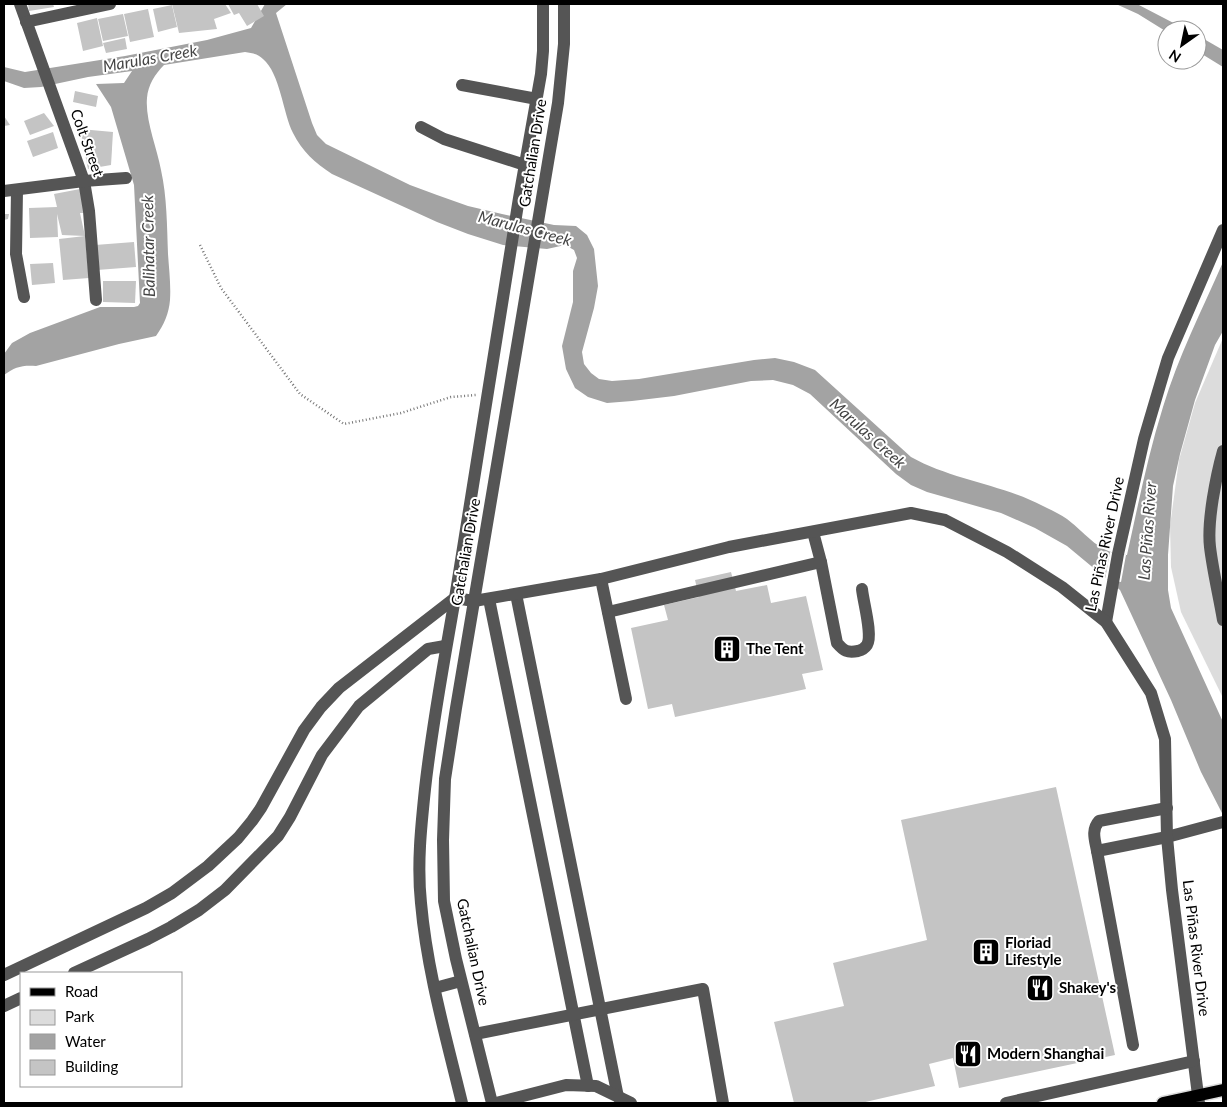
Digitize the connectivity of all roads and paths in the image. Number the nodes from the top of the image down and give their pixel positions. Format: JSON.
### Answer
{"nodes":[{"id":1,"x":20,"y":4,"type":"edge"},
{"id":2,"x":110,"y":4,"type":"edge"},
{"id":3,"x":543,"y":4,"type":"edge"},
{"id":4,"x":564,"y":4,"type":"edge"},
{"id":5,"x":26,"y":22,"type":"junction"},
{"id":6,"x":462,"y":85,"type":"dead end"},
{"id":7,"x":537,"y":99,"type":"junction"},
{"id":8,"x":421,"y":127,"type":"dead end"},
{"id":9,"x":525,"y":165,"type":"junction"},
{"id":10,"x":126,"y":178,"type":"dead end"},
{"id":11,"x":84,"y":181,"type":"junction"},
{"id":12,"x":17,"y":190,"type":"junction"},
{"id":13,"x":4,"y":192,"type":"edge"},
{"id":14,"x":1223,"y":230,"type":"edge"},
{"id":15,"x":200,"y":245,"type":"dead end"},
{"id":16,"x":24,"y":297,"type":"dead end"},
{"id":17,"x":96,"y":300,"type":"dead end"},
{"id":18,"x":488,"y":394,"type":"junction"},
{"id":19,"x":1223,"y":451,"type":"edge"},
{"id":20,"x":813,"y":532,"type":"junction"},
{"id":21,"x":821,"y":562,"type":"junction"},
{"id":22,"x":601,"y":579,"type":"junction"},
{"id":23,"x":862,"y":589,"type":"dead end"},
{"id":24,"x":516,"y":594,"type":"junction"},
{"id":25,"x":455,"y":598,"type":"junction"},
{"id":26,"x":489,"y":599,"type":"junction"},
{"id":27,"x":474,"y":601,"type":"junction"},
{"id":28,"x":608,"y":612,"type":"junction"},
{"id":29,"x":1223,"y":620,"type":"edge"},
{"id":30,"x":1106,"y":622,"type":"junction"},
{"id":31,"x":445,"y":646,"type":"junction"},
{"id":32,"x":626,"y":699,"type":"dead end"},
{"id":33,"x":1166,"y":808,"type":"junction"},
{"id":34,"x":1223,"y":822,"type":"edge"},
{"id":35,"x":1167,"y":837,"type":"junction"},
{"id":36,"x":1097,"y":851,"type":"junction"},
{"id":37,"x":76,"y":972,"type":"edge"},
{"id":38,"x":4,"y":975,"type":"edge"},
{"id":39,"x":462,"y":981,"type":"junction"},
{"id":40,"x":435,"y":988,"type":"junction"},
{"id":41,"x":20,"y":998,"type":"edge"},
{"id":42,"x":4,"y":1006,"type":"edge"},
{"id":43,"x":600,"y":1009,"type":"junction"},
{"id":44,"x":574,"y":1014,"type":"junction"},
{"id":45,"x":475,"y":1034,"type":"junction"},
{"id":46,"x":1133,"y":1045,"type":"dead end"},
{"id":47,"x":1194,"y":1061,"type":"junction"},
{"id":48,"x":588,"y":1086,"type":"junction"},
{"id":49,"x":1223,"y":1090,"type":"edge"},
{"id":50,"x":618,"y":1097,"type":"junction"},
{"id":51,"x":1198,"y":1099,"type":"edge"},
{"id":52,"x":462,"y":1103,"type":"edge"},
{"id":53,"x":494,"y":1103,"type":"edge"},
{"id":54,"x":632,"y":1103,"type":"edge"},
{"id":55,"x":724,"y":1103,"type":"edge"},
{"id":56,"x":1006,"y":1103,"type":"edge"},
{"id":57,"x":1163,"y":1103,"type":"edge"}],
"edges":[{"from":1,"to":5,"type":"street","name":"Colt Street"},
{"from":2,"to":5,"type":"street"},
{"from":3,"to":7,"type":"street","name":"Gatchalian Drive"},
{"from":4,"to":27,"type":"street","name":"Gatchalian Drive"},
{"from":5,"to":11,"type":"street","name":"Colt Street"},
{"from":6,"to":7,"type":"street"},
{"from":7,"to":9,"type":"street","name":"Gatchalian Drive"},
{"from":8,"to":9,"type":"street"},
{"from":9,"to":18,"type":"street","name":"Gatchalian Drive"},
{"from":10,"to":11,"type":"street"},
{"from":11,"to":12,"type":"street"},
{"from":11,"to":17,"type":"street","name":"Colt Street"},
{"from":12,"to":13,"type":"street"},
{"from":12,"to":16,"type":"street"},
{"from":14,"to":30,"type":"street","name":"Las Piñas River Drive"},
{"from":15,"to":18,"type":"path"},
{"from":18,"to":25,"type":"street","name":"Gatchalian Drive"},
{"from":19,"to":29,"type":"street"},
{"from":20,"to":21,"type":"street"},
{"from":20,"to":22,"type":"street"},
{"from":20,"to":30,"type":"street"},
{"from":21,"to":23,"type":"street"},
{"from":21,"to":28,"type":"street"},
{"from":22,"to":24,"type":"street"},
{"from":22,"to":28,"type":"street"},
{"from":24,"to":26,"type":"street"},
{"from":24,"to":43,"type":"street"},
{"from":25,"to":27,"type":"street"},
{"from":25,"to":31,"type":"street","name":"Gatchalian Drive"},
{"from":25,"to":38,"type":"street"},
{"from":26,"to":27,"type":"street"},
{"from":26,"to":44,"type":"street"},
{"from":27,"to":39,"type":"street","name":"Gatchalian Drive"},
{"from":28,"to":32,"type":"street"},
{"from":30,"to":33,"type":"street","name":"Las Piñas River Drive"},
{"from":31,"to":37,"type":"street"},
{"from":31,"to":40,"type":"street","name":"Gatchalian Drive"},
{"from":33,"to":35,"type":"street","name":"Las Piñas River Drive"},
{"from":33,"to":36,"type":"street"},
{"from":34,"to":35,"type":"street"},
{"from":35,"to":36,"type":"street"},
{"from":35,"to":47,"type":"street","name":"Las Piñas River Drive"},
{"from":36,"to":46,"type":"street"},
{"from":39,"to":40,"type":"street"},
{"from":39,"to":45,"type":"street","name":"Gatchalian Drive"},
{"from":40,"to":52,"type":"street","name":"Gatchalian Drive"},
{"from":41,"to":42,"type":"street"},
{"from":43,"to":44,"type":"street"},
{"from":43,"to":50,"type":"street"},
{"from":43,"to":55,"type":"street"},
{"from":44,"to":45,"type":"street"},
{"from":44,"to":48,"type":"street"},
{"from":45,"to":53,"type":"street","name":"Gatchalian Drive"},
{"from":47,"to":51,"type":"street","name":"Las Piñas River Drive"},
{"from":47,"to":56,"type":"street"},
{"from":48,"to":50,"type":"street"},
{"from":48,"to":53,"type":"street"},
{"from":49,"to":51,"type":"main road"},
{"from":50,"to":54,"type":"street"},
{"from":51,"to":57,"type":"main road"}]}
